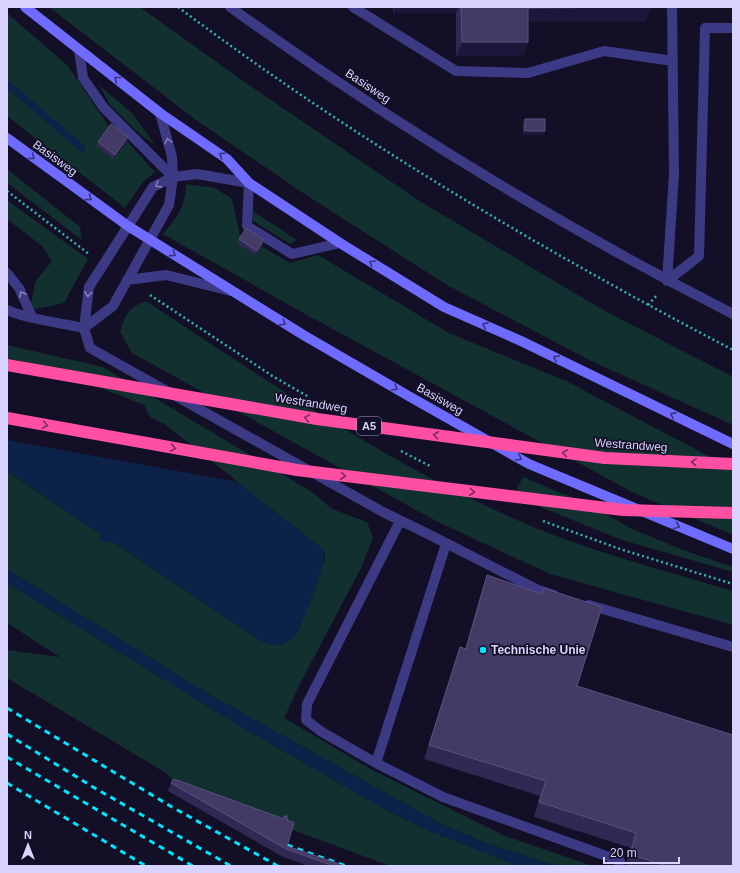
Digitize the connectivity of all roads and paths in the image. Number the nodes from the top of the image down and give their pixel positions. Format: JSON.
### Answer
{"nodes":[{"id":1,"x":25,"y":7,"type":"edge"},
{"id":2,"x":178,"y":7,"type":"edge"},
{"id":3,"x":230,"y":7,"type":"edge"},
{"id":4,"x":353,"y":7,"type":"edge"},
{"id":5,"x":672,"y":7,"type":"edge"},
{"id":6,"x":733,"y":28,"type":"edge"},
{"id":7,"x":79,"y":50,"type":"junction"},
{"id":8,"x":673,"y":61,"type":"junction"},
{"id":9,"x":160,"y":113,"type":"junction"},
{"id":10,"x":7,"y":138,"type":"edge"},
{"id":11,"x":173,"y":177,"type":"junction"},
{"id":12,"x":249,"y":183,"type":"junction"},
{"id":13,"x":128,"y":226,"type":"junction"},
{"id":14,"x":150,"y":240,"type":"junction"},
{"id":15,"x":340,"y":243,"type":"junction"},
{"id":16,"x":7,"y":273,"type":"edge"},
{"id":17,"x":127,"y":280,"type":"junction"},
{"id":18,"x":667,"y":281,"type":"junction"},
{"id":19,"x":234,"y":292,"type":"junction"},
{"id":20,"x":7,"y":310,"type":"edge"},
{"id":21,"x":733,"y":314,"type":"edge"},
{"id":22,"x":32,"y":317,"type":"junction"},
{"id":23,"x":84,"y":328,"type":"junction"},
{"id":24,"x":733,"y":350,"type":"edge"},
{"id":25,"x":7,"y":365,"type":"edge"},
{"id":26,"x":7,"y":418,"type":"edge"},
{"id":27,"x":733,"y":444,"type":"edge"},
{"id":28,"x":733,"y":464,"type":"edge"},
{"id":29,"x":733,"y":513,"type":"edge"},
{"id":30,"x":400,"y":521,"type":"junction"},
{"id":31,"x":446,"y":544,"type":"junction"},
{"id":32,"x":733,"y":549,"type":"edge"},
{"id":33,"x":561,"y":596,"type":"edge"},
{"id":34,"x":576,"y":601,"type":"edge"},
{"id":35,"x":733,"y":647,"type":"edge"},
{"id":36,"x":376,"y":763,"type":"junction"},
{"id":37,"x":620,"y":861,"type":"dead end"}],
"edges":[{"from":1,"to":7,"type":"main road"},
{"from":2,"to":24,"type":"path"},
{"from":3,"to":18,"type":"street","name":"Basisweg"},
{"from":4,"to":8,"type":"street"},
{"from":5,"to":8,"type":"street"},
{"from":6,"to":18,"type":"street"},
{"from":9,"to":7,"type":"main road","one_way":true},
{"from":7,"to":11,"type":"street"},
{"from":8,"to":18,"type":"street"},
{"from":11,"to":9,"type":"street","one_way":true},
{"from":12,"to":9,"type":"main road","one_way":true},
{"from":10,"to":13,"type":"main road","name":"Basisweg","one_way":true},
{"from":11,"to":12,"type":"street"},
{"from":11,"to":13,"type":"street","one_way":true},
{"from":11,"to":14,"type":"street"},
{"from":12,"to":15,"type":"main road"},
{"from":12,"to":15,"type":"street"},
{"from":13,"to":14,"type":"main road","name":"Basisweg"},
{"from":13,"to":23,"type":"street","one_way":true},
{"from":14,"to":17,"type":"street"},
{"from":14,"to":19,"type":"main road","name":"Basisweg","one_way":true},
{"from":27,"to":15,"type":"main road","one_way":true},
{"from":22,"to":16,"type":"street","one_way":true},
{"from":17,"to":19,"type":"street"},
{"from":17,"to":23,"type":"street"},
{"from":18,"to":21,"type":"street","name":"Basisweg"},
{"from":19,"to":32,"type":"main road","name":"Basisweg","one_way":true},
{"from":20,"to":22,"type":"street"},
{"from":22,"to":23,"type":"street"},
{"from":23,"to":30,"type":"street"},
{"from":28,"to":25,"type":"highway","name":"Westrandweg","number":"A5","one_way":true,"bridge":true},
{"from":26,"to":29,"type":"highway","one_way":true,"bridge":true},
{"from":30,"to":31,"type":"street"},
{"from":30,"to":36,"type":"street"},
{"from":31,"to":33,"type":"street"},
{"from":31,"to":36,"type":"street"},
{"from":34,"to":35,"type":"street"},
{"from":36,"to":37,"type":"street"}]}
